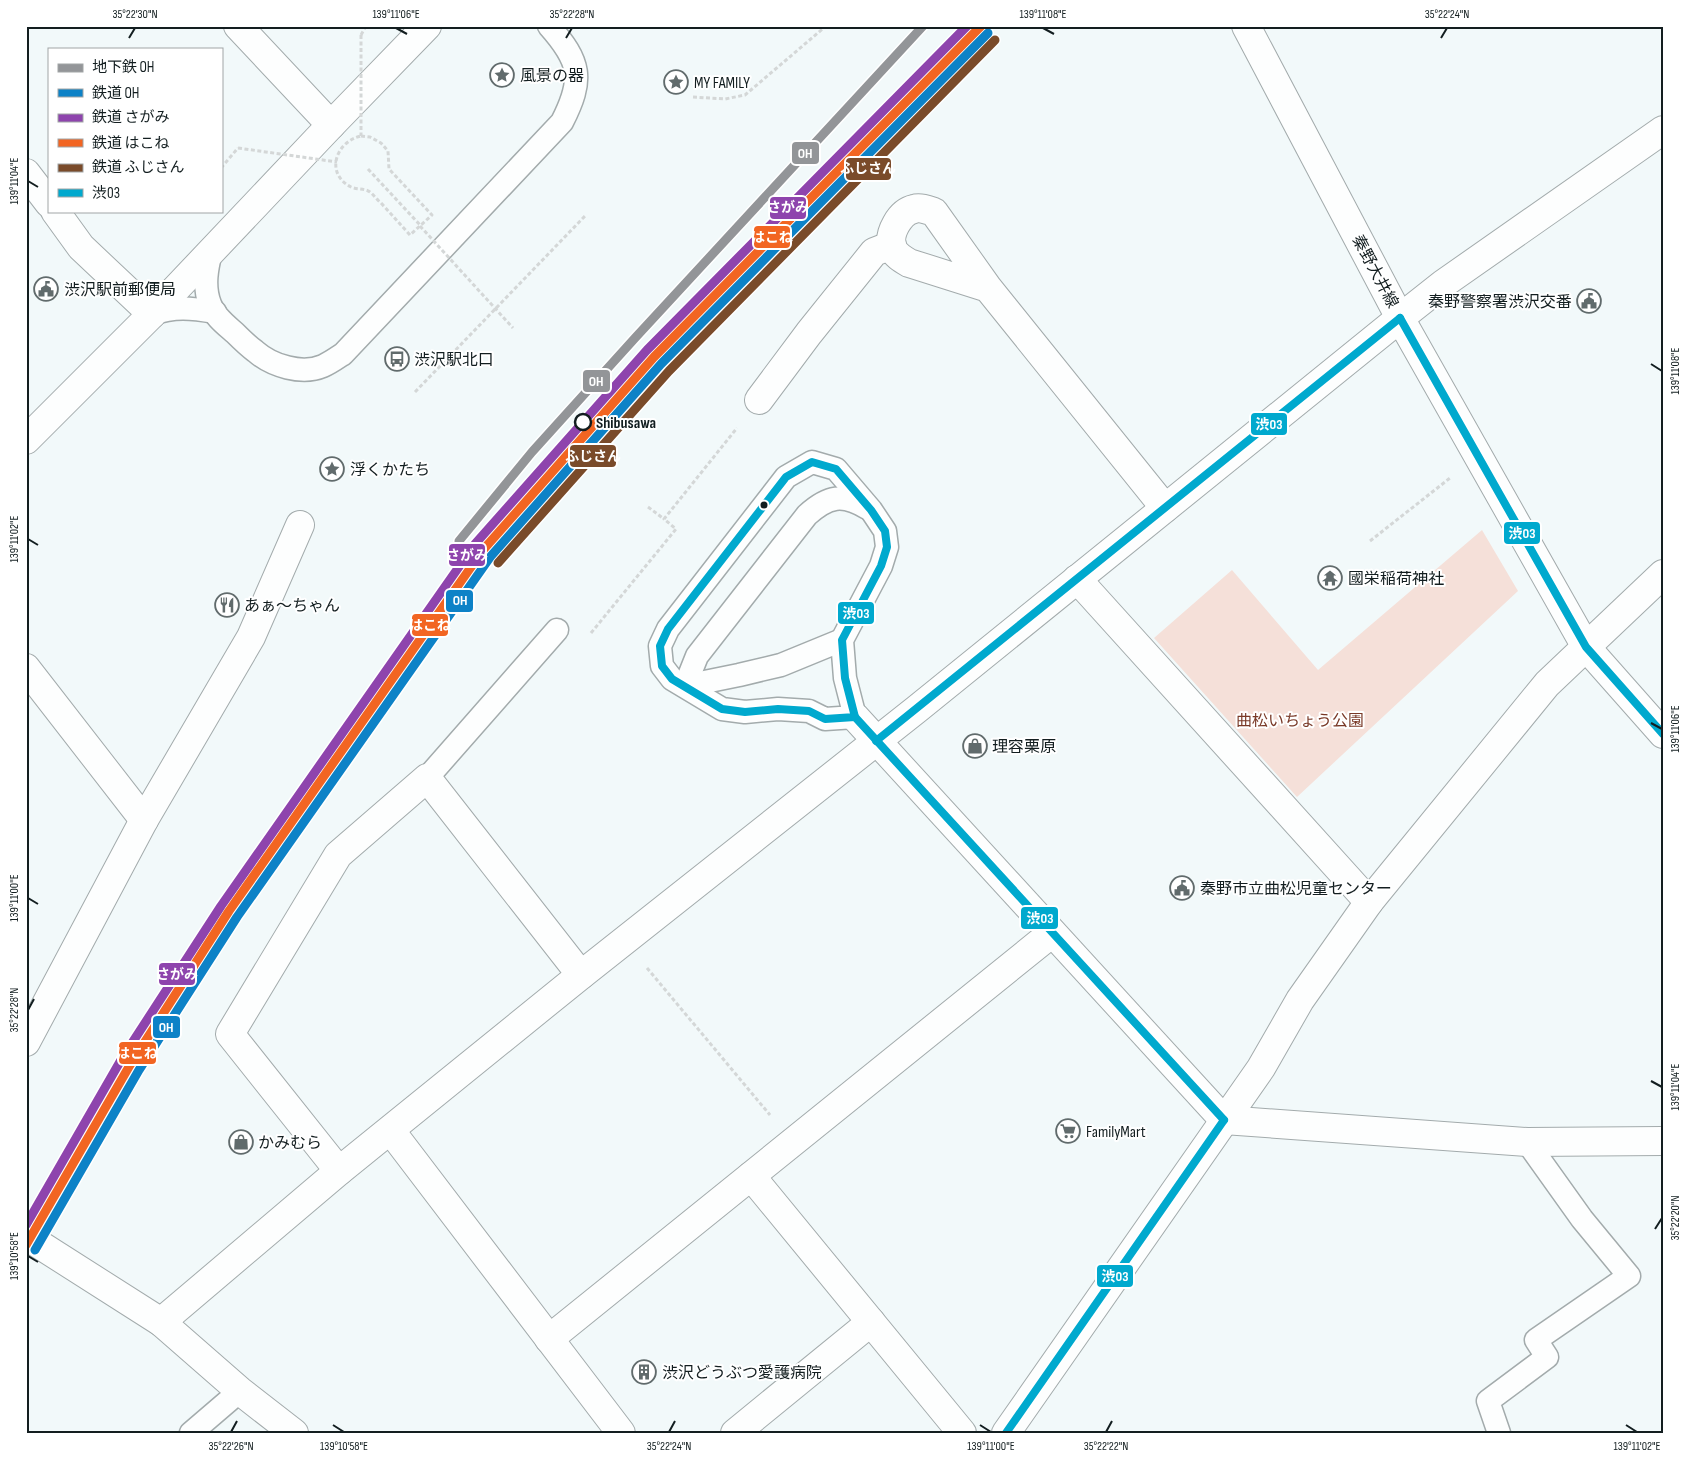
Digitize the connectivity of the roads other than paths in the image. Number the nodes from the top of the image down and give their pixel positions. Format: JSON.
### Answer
{"nodes":[{"id":1,"x":238,"y":26,"type":"edge"},
{"id":2,"x":427,"y":26,"type":"edge"},
{"id":3,"x":549,"y":26,"type":"edge"},
{"id":4,"x":1246,"y":26,"type":"edge"},
{"id":5,"x":331,"y":125,"type":"junction"},
{"id":6,"x":1663,"y":130,"type":"edge"},
{"id":7,"x":26,"y":172,"type":"edge"},
{"id":8,"x":48,"y":202,"type":"edge"},
{"id":9,"x":56,"y":212,"type":"edge"},
{"id":10,"x":892,"y":245,"type":"junction"},
{"id":11,"x":211,"y":251,"type":"junction"},
{"id":12,"x":988,"y":288,"type":"junction"},
{"id":13,"x":215,"y":312,"type":"junction"},
{"id":14,"x":152,"y":314,"type":"junction"},
{"id":15,"x":1400,"y":318,"type":"junction"},
{"id":16,"x":759,"y":400,"type":"road end"},
{"id":17,"x":26,"y":440,"type":"edge"},
{"id":18,"x":1165,"y":508,"type":"junction"},
{"id":19,"x":871,"y":510,"type":"junction"},
{"id":20,"x":300,"y":525,"type":"dead end"},
{"id":21,"x":1663,"y":574,"type":"edge"},
{"id":22,"x":1077,"y":579,"type":"junction"},
{"id":23,"x":557,"y":630,"type":"dead end"},
{"id":24,"x":842,"y":640,"type":"junction"},
{"id":25,"x":1586,"y":646,"type":"junction"},
{"id":26,"x":26,"y":668,"type":"edge"},
{"id":27,"x":685,"y":686,"type":"junction"},
{"id":28,"x":854,"y":717,"type":"junction"},
{"id":29,"x":1663,"y":734,"type":"edge"},
{"id":30,"x":876,"y":741,"type":"junction"},
{"id":31,"x":427,"y":778,"type":"junction"},
{"id":32,"x":144,"y":820,"type":"junction"},
{"id":33,"x":1369,"y":902,"type":"junction"},
{"id":34,"x":1052,"y":933,"type":"junction"},
{"id":35,"x":581,"y":975,"type":"junction"},
{"id":36,"x":26,"y":1042,"type":"edge"},
{"id":37,"x":1224,"y":1120,"type":"junction"},
{"id":38,"x":391,"y":1131,"type":"junction"},
{"id":39,"x":1663,"y":1141,"type":"edge"},
{"id":40,"x":1527,"y":1142,"type":"junction"},
{"id":41,"x":339,"y":1171,"type":"junction"},
{"id":42,"x":751,"y":1176,"type":"junction"},
{"id":43,"x":26,"y":1236,"type":"edge"},
{"id":44,"x":161,"y":1322,"type":"junction"},
{"id":45,"x":871,"y":1322,"type":"junction"},
{"id":46,"x":549,"y":1339,"type":"junction"},
{"id":47,"x":240,"y":1391,"type":"junction"},
{"id":48,"x":191,"y":1433,"type":"edge"},
{"id":49,"x":294,"y":1433,"type":"edge"},
{"id":50,"x":621,"y":1433,"type":"edge"},
{"id":51,"x":735,"y":1433,"type":"edge"},
{"id":52,"x":962,"y":1433,"type":"edge"},
{"id":53,"x":1006,"y":1433,"type":"edge"},
{"id":54,"x":1499,"y":1433,"type":"edge"}],
"edges":[{"from":1,"to":5,"type":"street"},
{"from":2,"to":5,"type":"street"},
{"from":3,"to":13,"type":"lane"},
{"from":4,"to":15,"type":"street","name":"秦野大井線"},
{"from":5,"to":11,"type":"street"},
{"from":6,"to":15,"type":"street"},
{"from":7,"to":8,"type":"street"},
{"from":9,"to":14,"type":"street"},
{"from":10,"to":12,"type":"street"},
{"from":10,"to":12,"type":"street"},
{"from":10,"to":16,"type":"street"},
{"from":11,"to":13,"type":"lane"},
{"from":11,"to":14,"type":"street"},
{"from":12,"to":18,"type":"street"},
{"from":13,"to":14,"type":"lane"},
{"from":14,"to":17,"type":"street"},
{"from":15,"to":18,"type":"street"},
{"from":15,"to":25,"type":"street","name":"秦野大井線"},
{"from":18,"to":22,"type":"street"},
{"from":19,"to":24,"type":"lane"},
{"from":19,"to":27,"type":"lane"},
{"from":19,"to":27,"type":"lane"},
{"from":20,"to":32,"type":"street"},
{"from":21,"to":25,"type":"street"},
{"from":22,"to":30,"type":"street"},
{"from":22,"to":33,"type":"street"},
{"from":23,"to":31,"type":"lane"},
{"from":24,"to":27,"type":"lane"},
{"from":24,"to":28,"type":"lane"},
{"from":25,"to":29,"type":"street","name":"秦野大井線"},
{"from":25,"to":33,"type":"street"},
{"from":26,"to":32,"type":"street"},
{"from":27,"to":28,"type":"lane"},
{"from":28,"to":30,"type":"street"},
{"from":30,"to":34,"type":"street"},
{"from":30,"to":35,"type":"street"},
{"from":31,"to":35,"type":"street"},
{"from":31,"to":41,"type":"street"},
{"from":32,"to":36,"type":"street"},
{"from":33,"to":37,"type":"street"},
{"from":34,"to":37,"type":"street"},
{"from":34,"to":42,"type":"street"},
{"from":35,"to":38,"type":"street"},
{"from":37,"to":40,"type":"street"},
{"from":37,"to":53,"type":"street"},
{"from":38,"to":41,"type":"street"},
{"from":38,"to":46,"type":"street"},
{"from":39,"to":40,"type":"street"},
{"from":40,"to":54,"type":"lane"},
{"from":41,"to":44,"type":"street"},
{"from":42,"to":45,"type":"street"},
{"from":42,"to":46,"type":"street"},
{"from":43,"to":44,"type":"street"},
{"from":44,"to":47,"type":"street"},
{"from":45,"to":51,"type":"street"},
{"from":45,"to":52,"type":"street"},
{"from":46,"to":50,"type":"street"},
{"from":47,"to":48,"type":"lane"},
{"from":47,"to":49,"type":"street"}]}
